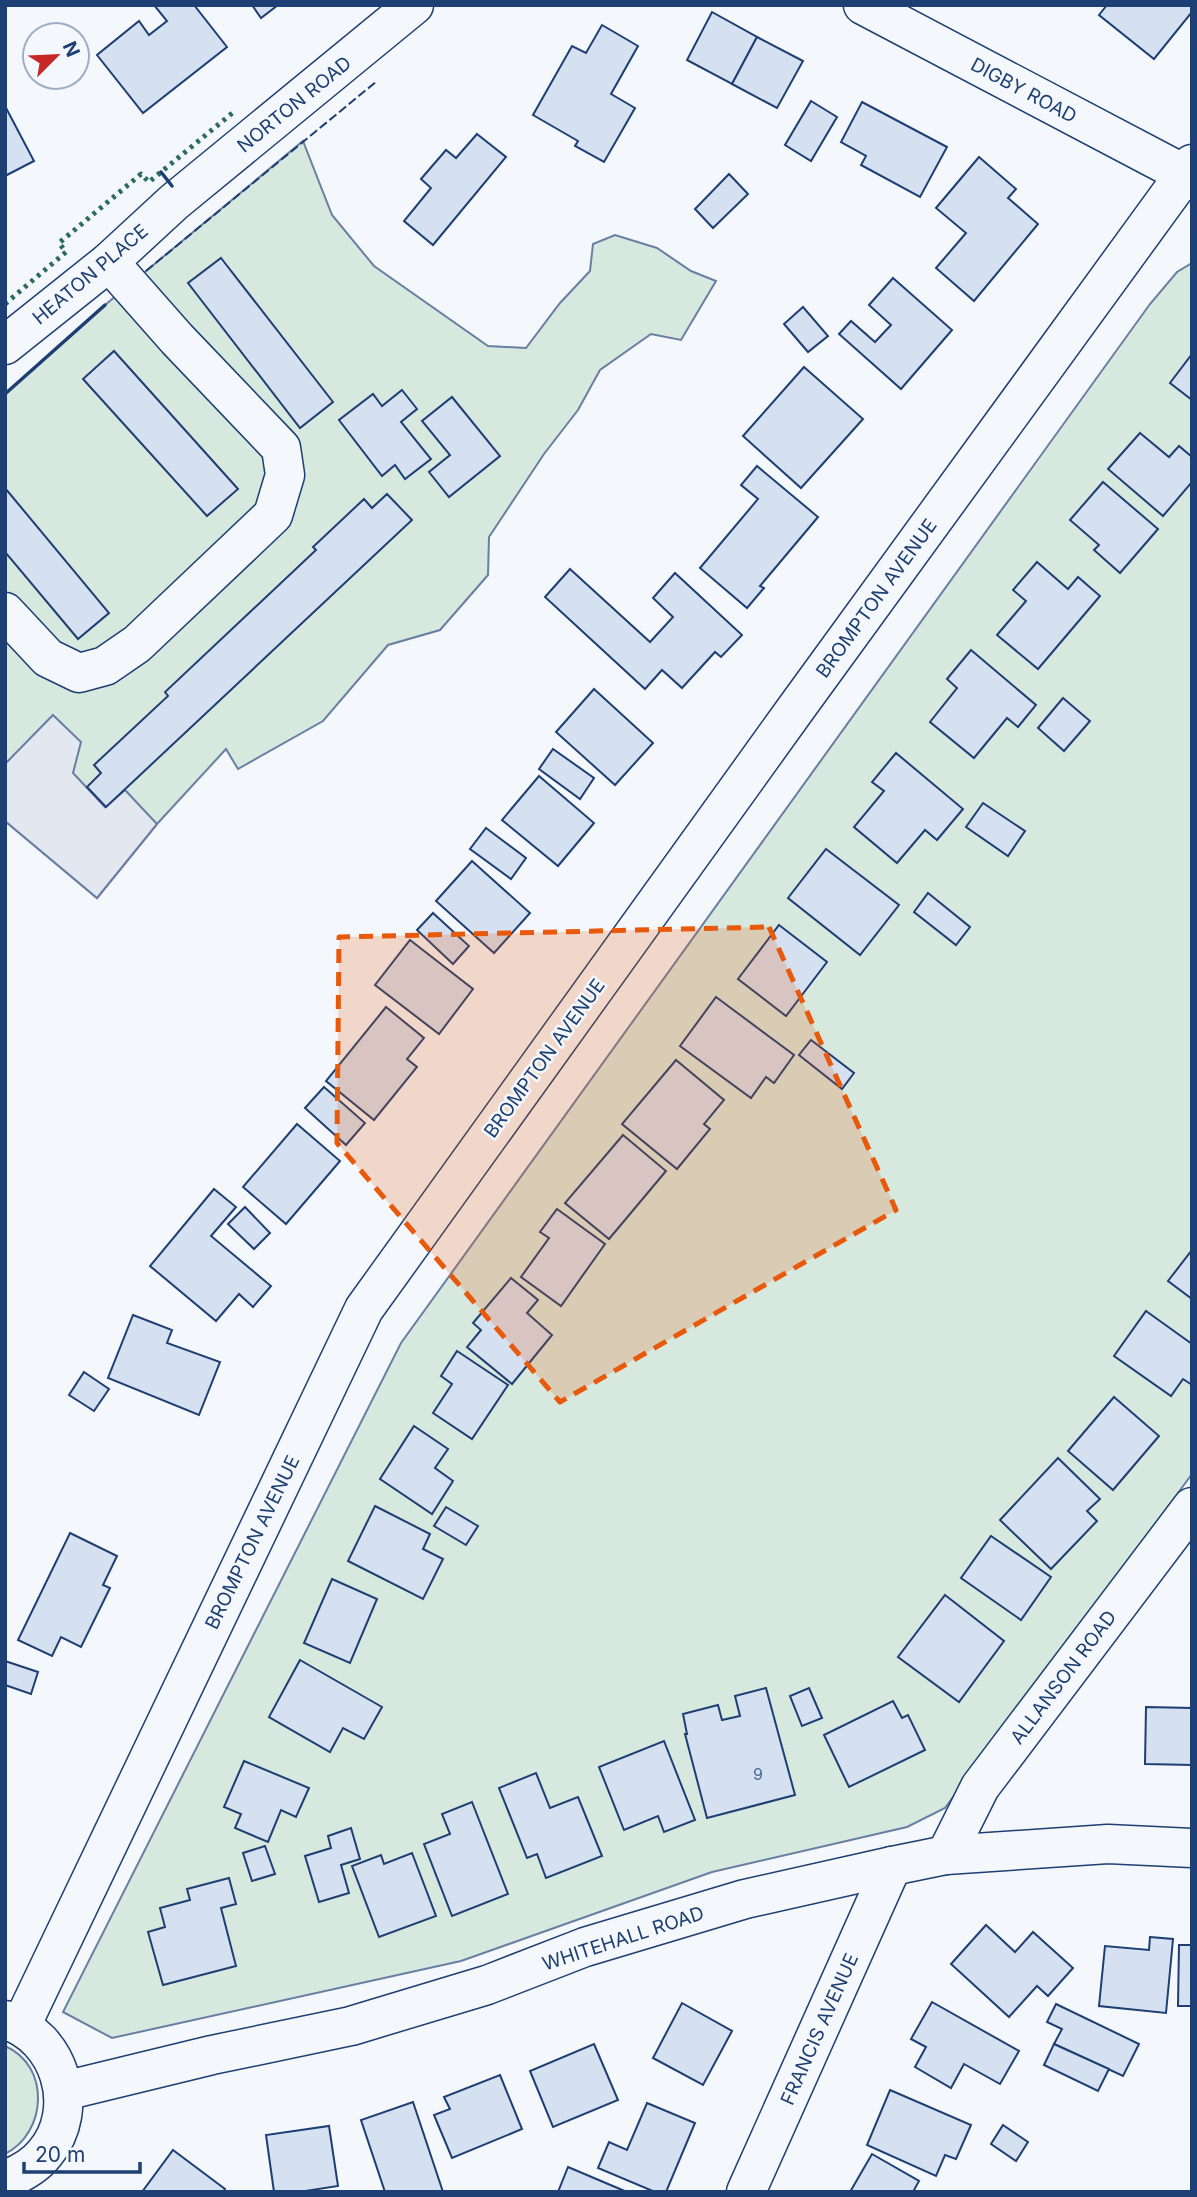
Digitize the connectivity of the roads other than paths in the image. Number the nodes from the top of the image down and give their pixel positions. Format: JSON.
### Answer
{"nodes":[{"id":1,"x":414,"y":5,"type":"edge"},
{"id":2,"x":863,"y":5,"type":"edge"},
{"id":3,"x":1189,"y":173,"type":"edge"},
{"id":4,"x":174,"y":202,"type":"joint"},
{"id":5,"x":109,"y":262,"type":"junction"},
{"id":6,"x":5,"y":345,"type":"edge"},
{"id":7,"x":5,"y":612,"type":"edge"},
{"id":8,"x":1192,"y":1507,"type":"edge"},
{"id":9,"x":1192,"y":1848,"type":"edge"},
{"id":10,"x":946,"y":1855,"type":"junction"},
{"id":11,"x":892,"y":1867,"type":"junction"},
{"id":12,"x":13,"y":2023,"type":"edge"},
{"id":13,"x":64,"y":2091,"type":"junction"},
{"id":14,"x":5,"y":2180,"type":"edge"},
{"id":15,"x":746,"y":2192,"type":"edge"}],
"edges":[{"from":1,"to":4,"type":"street","name":"NORTON ROAD"},
{"from":2,"to":3,"type":"street","name":"DIGBY ROAD"},
{"from":3,"to":12,"type":"street","name":"BROMPTON AVENUE"},
{"from":4,"to":5,"type":"street","name":"HEATON PLACE"},
{"from":5,"to":6,"type":"street","name":"HEATON PLACE"},
{"from":5,"to":7,"type":"street"},
{"from":8,"to":10,"type":"street","name":"ALLANSON ROAD"},
{"from":9,"to":10,"type":"street","name":"WHITEHALL ROAD"},
{"from":10,"to":11,"type":"street","name":"WHITEHALL ROAD"},
{"from":11,"to":13,"type":"street","name":"WHITEHALL ROAD"},
{"from":11,"to":15,"type":"street","name":"FRANCIS AVENUE"},
{"from":12,"to":13,"type":"street"},
{"from":13,"to":14,"type":"street"}]}
